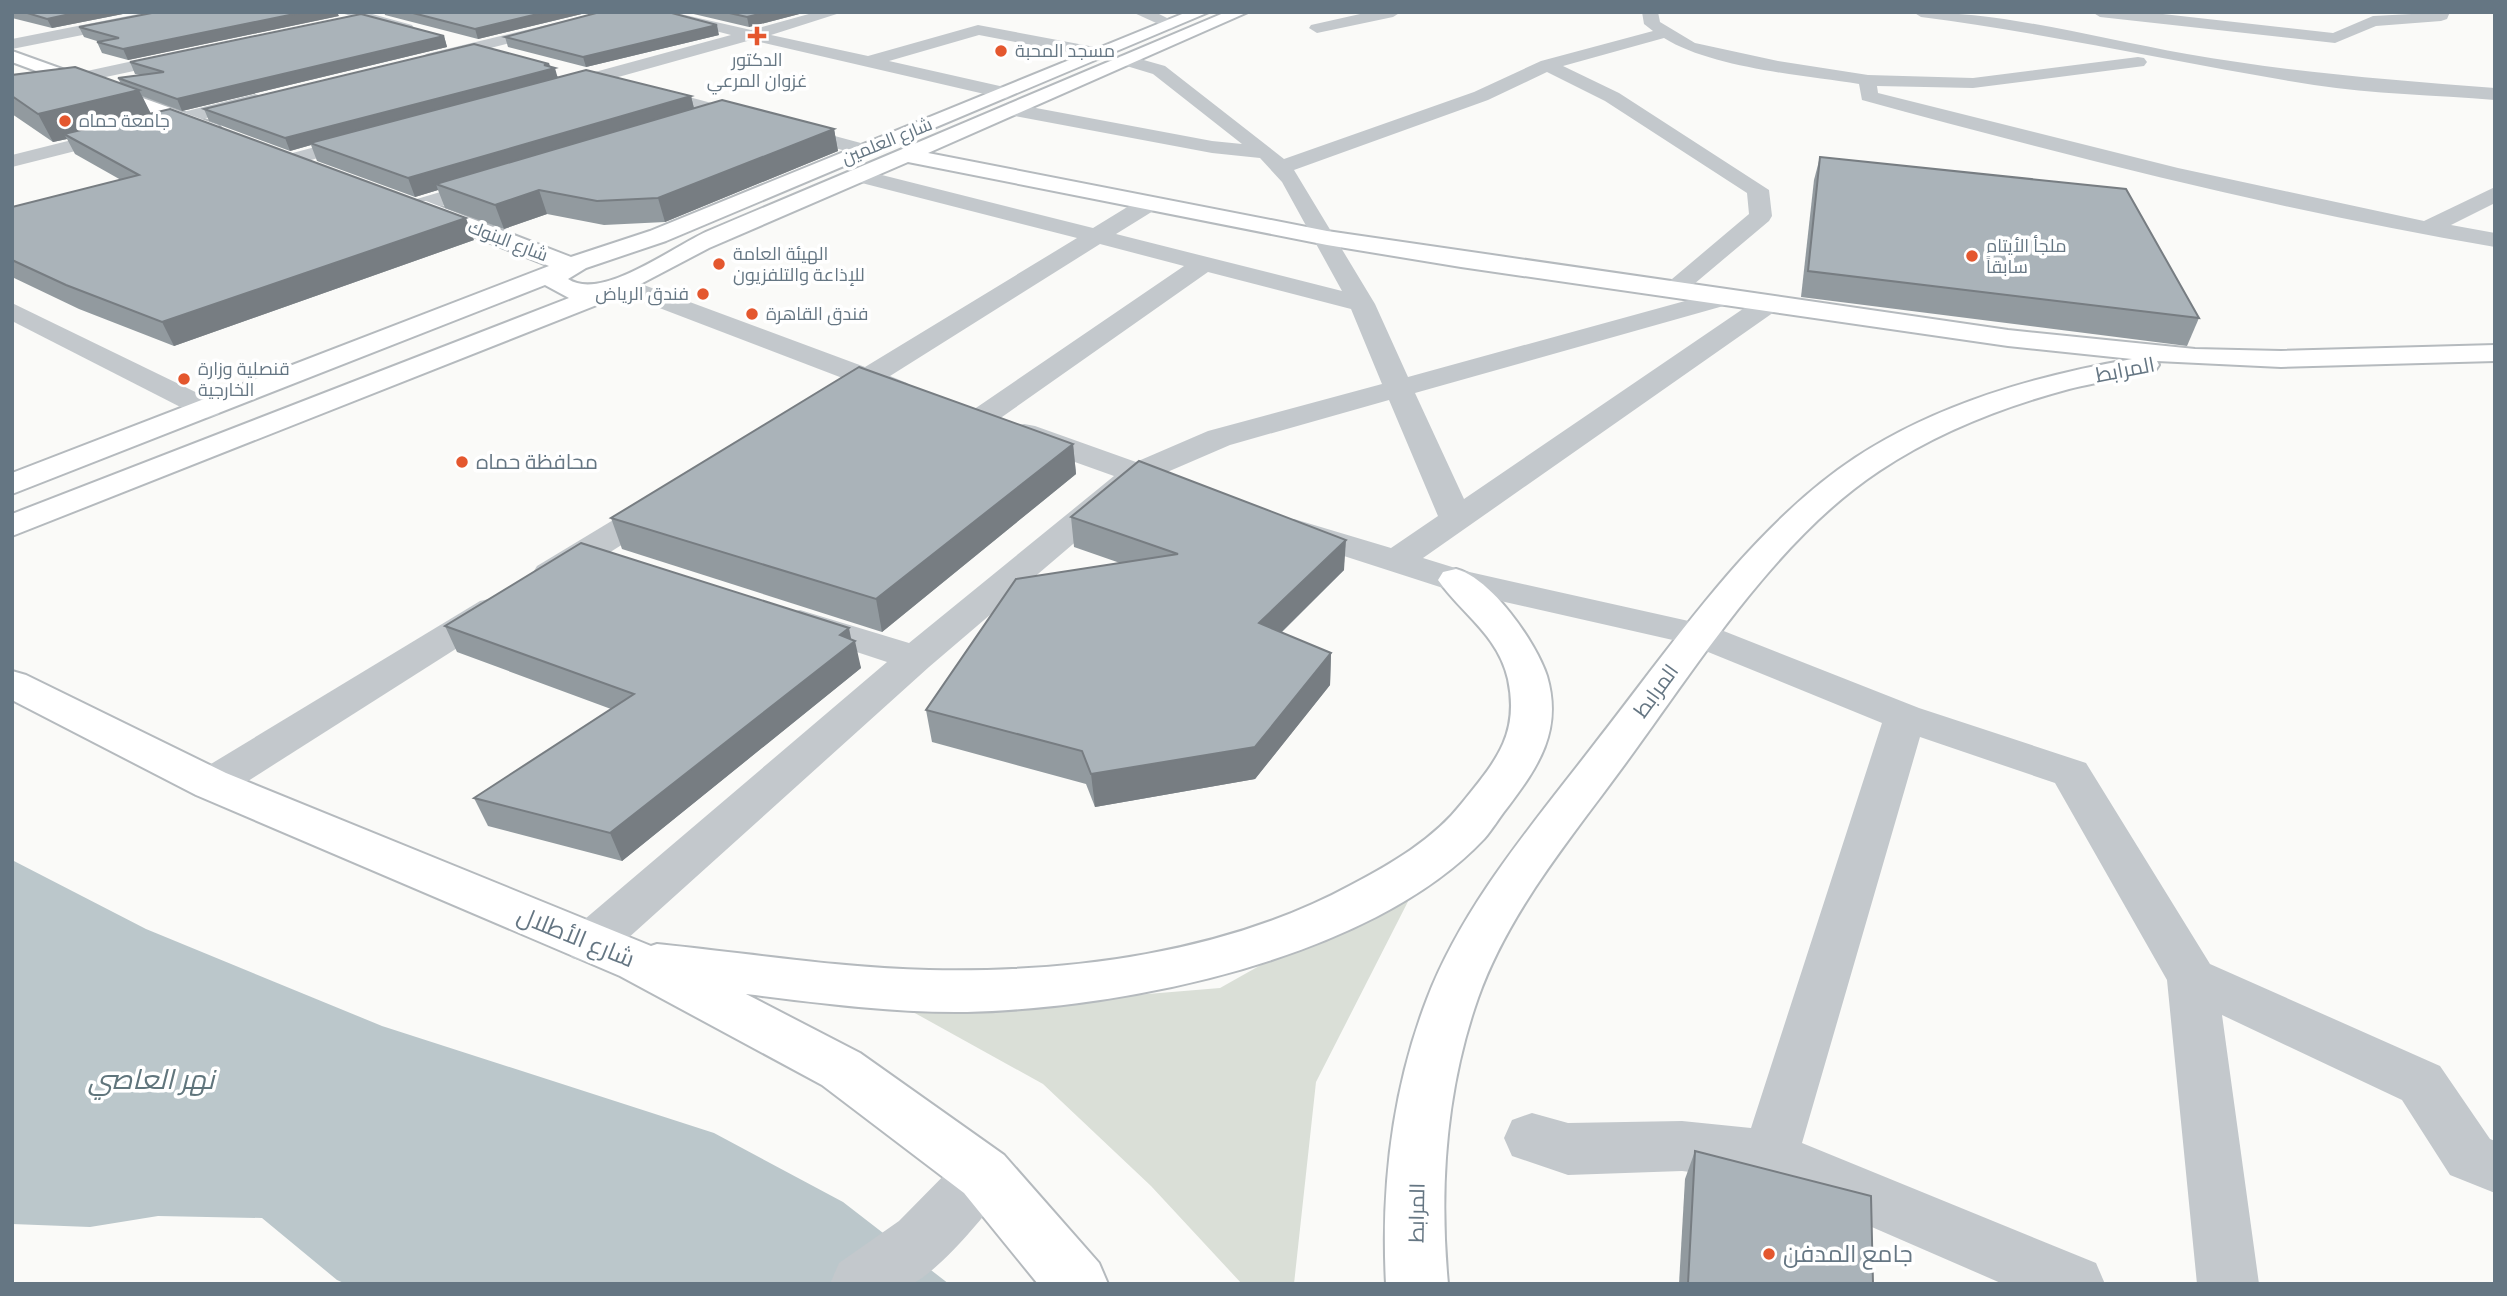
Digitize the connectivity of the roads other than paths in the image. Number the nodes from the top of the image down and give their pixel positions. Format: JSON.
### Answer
{"nodes":[{"id":1,"x":173,"y":12,"type":"edge"},
{"id":2,"x":388,"y":12,"type":"edge"},
{"id":3,"x":622,"y":12,"type":"edge"},
{"id":4,"x":650,"y":12,"type":"edge"},
{"id":5,"x":835,"y":12,"type":"edge"},
{"id":6,"x":1140,"y":12,"type":"edge"},
{"id":7,"x":1201,"y":12,"type":"edge"},
{"id":8,"x":1240,"y":12,"type":"edge"},
{"id":9,"x":1393,"y":12,"type":"edge"},
{"id":10,"x":1650,"y":12,"type":"edge"},
{"id":11,"x":1921,"y":12,"type":"edge"},
{"id":12,"x":2100,"y":12,"type":"edge"},
{"id":13,"x":2442,"y":12,"type":"edge"},
{"id":14,"x":350,"y":17,"type":"edge"},
{"id":15,"x":2015,"y":19,"type":"edge"},
{"id":16,"x":1171,"y":24,"type":"junction"},
{"id":17,"x":2237,"y":26,"type":"junction"},
{"id":18,"x":1317,"y":28,"type":"dead end"},
{"id":19,"x":1666,"y":33,"type":"junction"},
{"id":20,"x":750,"y":36,"type":"junction"},
{"id":21,"x":12,"y":44,"type":"edge"},
{"id":22,"x":478,"y":47,"type":"junction"},
{"id":23,"x":206,"y":51,"type":"edge"},
{"id":24,"x":1100,"y":53,"type":"junction"},
{"id":25,"x":12,"y":56,"type":"edge"},
{"id":26,"x":516,"y":57,"type":"edge"},
{"id":27,"x":1126,"y":60,"type":"junction"},
{"id":28,"x":2189,"y":60,"type":"junction"},
{"id":29,"x":869,"y":62,"type":"junction"},
{"id":30,"x":410,"y":63,"type":"edge"},
{"id":31,"x":1547,"y":65,"type":"junction"},
{"id":32,"x":555,"y":68,"type":"edge"},
{"id":33,"x":593,"y":78,"type":"junction"},
{"id":34,"x":73,"y":79,"type":"junction"},
{"id":35,"x":1868,"y":80,"type":"junction"},
{"id":36,"x":541,"y":92,"type":"edge"},
{"id":37,"x":2495,"y":94,"type":"edge"},
{"id":38,"x":276,"y":95,"type":"edge"},
{"id":39,"x":1008,"y":101,"type":"junction"},
{"id":40,"x":727,"y":113,"type":"junction"},
{"id":41,"x":182,"y":118,"type":"junction"},
{"id":42,"x":689,"y":125,"type":"edge"},
{"id":43,"x":383,"y":135,"type":"edge"},
{"id":44,"x":231,"y":136,"type":"edge"},
{"id":45,"x":267,"y":150,"type":"edge"},
{"id":46,"x":865,"y":150,"type":"junction"},
{"id":47,"x":1266,"y":152,"type":"junction"},
{"id":48,"x":904,"y":155,"type":"junction"},
{"id":49,"x":292,"y":159,"type":"junction"},
{"id":50,"x":12,"y":161,"type":"edge"},
{"id":51,"x":1281,"y":167,"type":"junction"},
{"id":52,"x":330,"y":173,"type":"edge"},
{"id":53,"x":858,"y":175,"type":"junction"},
{"id":54,"x":508,"y":179,"type":"edge"},
{"id":55,"x":2495,"y":194,"type":"edge"},
{"id":56,"x":393,"y":197,"type":"edge"},
{"id":57,"x":1150,"y":203,"type":"junction"},
{"id":58,"x":418,"y":206,"type":"junction"},
{"id":59,"x":2426,"y":229,"type":"junction"},
{"id":60,"x":1099,"y":234,"type":"junction"},
{"id":61,"x":1327,"y":238,"type":"junction"},
{"id":62,"x":2495,"y":240,"type":"edge"},
{"id":63,"x":1205,"y":263,"type":"junction"},
{"id":64,"x":570,"y":265,"type":"junction"},
{"id":65,"x":624,"y":286,"type":"junction"},
{"id":66,"x":1672,"y":290,"type":"junction"},
{"id":67,"x":1726,"y":298,"type":"junction"},
{"id":68,"x":1362,"y":304,"type":"junction"},
{"id":69,"x":1768,"y":304,"type":"junction"},
{"id":70,"x":12,"y":311,"type":"edge"},
{"id":71,"x":2495,"y":354,"type":"edge"},
{"id":72,"x":2195,"y":357,"type":"junction"},
{"id":73,"x":865,"y":378,"type":"junction"},
{"id":74,"x":1397,"y":387,"type":"junction"},
{"id":75,"x":819,"y":407,"type":"edge"},
{"id":76,"x":207,"y":409,"type":"junction"},
{"id":77,"x":955,"y":409,"type":"junction"},
{"id":78,"x":1137,"y":474,"type":"junction"},
{"id":79,"x":12,"y":484,"type":"edge"},
{"id":80,"x":690,"y":487,"type":"edge"},
{"id":81,"x":1200,"y":496,"type":"edge"},
{"id":82,"x":1264,"y":519,"type":"edge"},
{"id":83,"x":1456,"y":519,"type":"junction"},
{"id":84,"x":12,"y":527,"type":"edge"},
{"id":85,"x":585,"y":552,"type":"junction"},
{"id":86,"x":1396,"y":561,"type":"junction"},
{"id":87,"x":624,"y":565,"type":"edge"},
{"id":88,"x":1456,"y":580,"type":"junction"},
{"id":89,"x":770,"y":611,"type":"edge"},
{"id":90,"x":1698,"y":634,"type":"junction"},
{"id":91,"x":915,"y":658,"type":"junction"},
{"id":92,"x":12,"y":684,"type":"edge"},
{"id":93,"x":1905,"y":717,"type":"junction"},
{"id":94,"x":211,"y":784,"type":"junction"},
{"id":95,"x":589,"y":944,"type":"junction"},
{"id":96,"x":638,"y":962,"type":"junction"},
{"id":97,"x":2192,"y":978,"type":"junction"},
{"id":98,"x":1532,"y":1138,"type":"dead end"},
{"id":99,"x":1770,"y":1156,"type":"junction"},
{"id":100,"x":2495,"y":1167,"type":"edge"},
{"id":101,"x":984,"y":1174,"type":"junction"},
{"id":102,"x":861,"y":1284,"type":"edge"},
{"id":103,"x":1077,"y":1284,"type":"edge"},
{"id":104,"x":1417,"y":1284,"type":"edge"},
{"id":105,"x":2074,"y":1284,"type":"edge"},
{"id":106,"x":2228,"y":1284,"type":"edge"}],
"edges":[{"from":1,"to":21,"type":"street"},
{"from":2,"to":14,"type":"street"},
{"from":3,"to":22,"type":"street"},
{"from":4,"to":20,"type":"street"},
{"from":5,"to":20,"type":"street"},
{"from":6,"to":16,"type":"street"},
{"from":7,"to":16,"type":"main road","name":"شارع العلمين"},
{"from":8,"to":27,"type":"main road","name":"شارع العلمين"},
{"from":9,"to":18,"type":"street"},
{"from":10,"to":19,"type":"street"},
{"from":11,"to":15,"type":"street"},
{"from":12,"to":17,"type":"street"},
{"from":13,"to":17,"type":"street"},
{"from":14,"to":22,"type":"street"},
{"from":15,"to":28,"type":"street"},
{"from":16,"to":24,"type":"main road","name":"شارع العلمين"},
{"from":17,"to":28,"type":"street"},
{"from":19,"to":31,"type":"street"},
{"from":19,"to":35,"type":"street"},
{"from":20,"to":29,"type":"street"},
{"from":20,"to":33,"type":"street"},
{"from":22,"to":26,"type":"street"},
{"from":22,"to":30,"type":"street"},
{"from":23,"to":34,"type":"street"},
{"from":24,"to":29,"type":"street"},
{"from":24,"to":39,"type":"main road","name":"شارع العلمين"},
{"from":25,"to":34,"type":"main road"},
{"from":27,"to":39,"type":"main road","name":"شارع العلمين"},
{"from":27,"to":47,"type":"street"},
{"from":28,"to":35,"type":"street"},
{"from":28,"to":37,"type":"street"},
{"from":29,"to":39,"type":"street"},
{"from":31,"to":51,"type":"street"},
{"from":31,"to":66,"type":"street"},
{"from":32,"to":33,"type":"street"},
{"from":33,"to":36,"type":"street"},
{"from":33,"to":40,"type":"street"},
{"from":34,"to":41,"type":"main road"},
{"from":35,"to":59,"type":"street"},
{"from":38,"to":41,"type":"street"},
{"from":39,"to":46,"type":"main road","name":"شارع العلمين"},
{"from":39,"to":47,"type":"street"},
{"from":39,"to":48,"type":"main road","name":"شارع العلمين"},
{"from":40,"to":42,"type":"street"},
{"from":40,"to":46,"type":"street"},
{"from":41,"to":44,"type":"main road"},
{"from":41,"to":50,"type":"street"},
{"from":43,"to":49,"type":"street"},
{"from":45,"to":49,"type":"main road"},
{"from":46,"to":64,"type":"main road","name":"شارع العلمين"},
{"from":47,"to":51,"type":"street"},
{"from":48,"to":53,"type":"main road","name":"شارع العلمين"},
{"from":48,"to":57,"type":"main road"},
{"from":49,"to":52,"type":"main road"},
{"from":51,"to":61,"type":"street"},
{"from":53,"to":60,"type":"street"},
{"from":53,"to":65,"type":"main road","name":"شارع العلمين"},
{"from":54,"to":58,"type":"street"},
{"from":55,"to":59,"type":"street"},
{"from":56,"to":58,"type":"main road","name":"شارع البنوك"},
{"from":57,"to":60,"type":"street"},
{"from":57,"to":61,"type":"main road"},
{"from":58,"to":64,"type":"main road","name":"شارع البنوك"},
{"from":59,"to":62,"type":"street"},
{"from":60,"to":63,"type":"street"},
{"from":60,"to":73,"type":"street"},
{"from":61,"to":66,"type":"main road"},
{"from":61,"to":68,"type":"street"},
{"from":63,"to":68,"type":"street"},
{"from":63,"to":77,"type":"street"},
{"from":64,"to":65,"type":"main road"},
{"from":64,"to":76,"type":"main road","name":"شارع العلمين"},
{"from":65,"to":73,"type":"street"},
{"from":65,"to":84,"type":"main road","name":"شارع العلمين"},
{"from":66,"to":67,"type":"main road"},
{"from":67,"to":69,"type":"main road"},
{"from":67,"to":74,"type":"street"},
{"from":68,"to":74,"type":"street"},
{"from":69,"to":72,"type":"main road"},
{"from":69,"to":83,"type":"street"},
{"from":70,"to":76,"type":"street"},
{"from":71,"to":72,"type":"main road"},
{"from":72,"to":90,"type":"main road","name":"المرابط"},
{"from":73,"to":75,"type":"street"},
{"from":73,"to":77,"type":"street"},
{"from":74,"to":78,"type":"street"},
{"from":74,"to":83,"type":"street"},
{"from":76,"to":79,"type":"main road","name":"شارع العلمين"},
{"from":77,"to":78,"type":"street"},
{"from":78,"to":81,"type":"street"},
{"from":78,"to":91,"type":"street"},
{"from":80,"to":85,"type":"street"},
{"from":82,"to":86,"type":"street"},
{"from":83,"to":86,"type":"street"},
{"from":85,"to":87,"type":"street"},
{"from":85,"to":94,"type":"street"},
{"from":86,"to":88,"type":"street"},
{"from":88,"to":90,"type":"street"},
{"from":88,"to":96,"type":"main road"},
{"from":89,"to":91,"type":"street"},
{"from":90,"to":93,"type":"street"},
{"from":90,"to":104,"type":"main road","name":"المرابط"},
{"from":91,"to":95,"type":"street"},
{"from":92,"to":94,"type":"main road","name":"شارع الأطلال"},
{"from":93,"to":97,"type":"street"},
{"from":93,"to":99,"type":"street"},
{"from":94,"to":95,"type":"main road","name":"شارع الأطلال"},
{"from":95,"to":96,"type":"main road","name":"شارع الأطلال"},
{"from":96,"to":101,"type":"main road","name":"شارع الأطلال"},
{"from":97,"to":100,"type":"street"},
{"from":97,"to":106,"type":"street"},
{"from":98,"to":99,"type":"street"},
{"from":99,"to":105,"type":"street"},
{"from":101,"to":102,"type":"street"},
{"from":101,"to":103,"type":"main road","name":"شارع الأطلال"}]}
